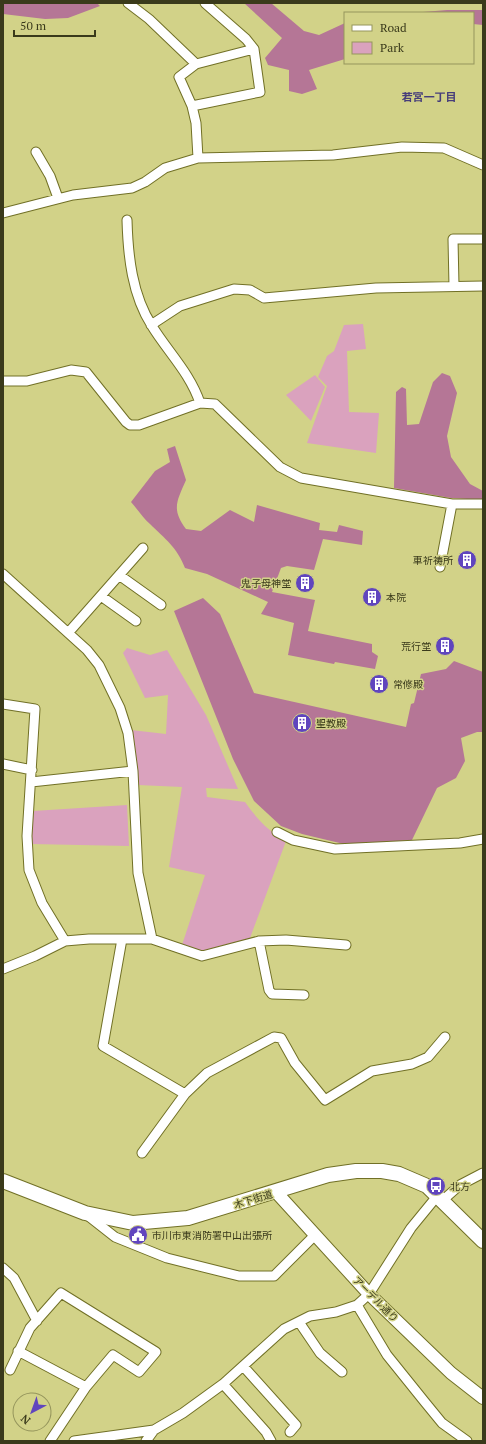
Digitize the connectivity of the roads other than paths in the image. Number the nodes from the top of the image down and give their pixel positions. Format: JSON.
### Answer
{"nodes":[{"id":1,"x":128,"y":3,"type":"edge"},
{"id":2,"x":205,"y":3,"type":"edge"},
{"id":3,"x":254,"y":49,"type":"junction"},
{"id":4,"x":196,"y":64,"type":"junction"},
{"id":5,"x":192,"y":106,"type":"junction"},
{"id":6,"x":36,"y":152,"type":"dead end"},
{"id":7,"x":198,"y":158,"type":"junction"},
{"id":8,"x":483,"y":165,"type":"edge"},
{"id":9,"x":58,"y":198,"type":"junction"},
{"id":10,"x":3,"y":213,"type":"edge"},
{"id":11,"x":127,"y":220,"type":"dead end"},
{"id":12,"x":483,"y":239,"type":"edge"},
{"id":13,"x":454,"y":286,"type":"junction"},
{"id":14,"x":483,"y":286,"type":"edge"},
{"id":15,"x":151,"y":325,"type":"junction"},
{"id":16,"x":3,"y":381,"type":"edge"},
{"id":17,"x":200,"y":403,"type":"junction"},
{"id":18,"x":452,"y":504,"type":"junction"},
{"id":19,"x":483,"y":504,"type":"edge"},
{"id":20,"x":143,"y":548,"type":"dead end"},
{"id":21,"x":440,"y":566,"type":"dead end"},
{"id":22,"x":3,"y":574,"type":"edge"},
{"id":23,"x":119,"y":575,"type":"junction"},
{"id":24,"x":101,"y":596,"type":"junction"},
{"id":25,"x":161,"y":605,"type":"dead end"},
{"id":26,"x":136,"y":621,"type":"dead end"},
{"id":27,"x":68,"y":633,"type":"junction"},
{"id":28,"x":3,"y":704,"type":"edge"},
{"id":29,"x":3,"y":764,"type":"edge"},
{"id":30,"x":32,"y":770,"type":"junction"},
{"id":31,"x":133,"y":772,"type":"junction"},
{"id":32,"x":31,"y":782,"type":"junction"},
{"id":33,"x":277,"y":832,"type":"dead end"},
{"id":34,"x":483,"y":838,"type":"edge"},
{"id":35,"x":122,"y":939,"type":"junction"},
{"id":36,"x":152,"y":939,"type":"junction"},
{"id":37,"x":65,"y":941,"type":"junction"},
{"id":38,"x":259,"y":941,"type":"junction"},
{"id":39,"x":346,"y":945,"type":"dead end"},
{"id":40,"x":3,"y":969,"type":"edge"},
{"id":41,"x":304,"y":995,"type":"dead end"},
{"id":42,"x":445,"y":1036,"type":"dead end"},
{"id":43,"x":185,"y":1094,"type":"junction"},
{"id":44,"x":142,"y":1153,"type":"dead end"},
{"id":45,"x":483,"y":1172,"type":"edge"},
{"id":46,"x":3,"y":1181,"type":"edge"},
{"id":47,"x":276,"y":1192,"type":"junction"},
{"id":48,"x":440,"y":1197,"type":"junction"},
{"id":49,"x":85,"y":1214,"type":"junction"},
{"id":50,"x":315,"y":1235,"type":"junction"},
{"id":51,"x":483,"y":1241,"type":"edge"},
{"id":52,"x":3,"y":1268,"type":"edge"},
{"id":53,"x":369,"y":1294,"type":"junction"},
{"id":54,"x":357,"y":1304,"type":"junction"},
{"id":55,"x":37,"y":1321,"type":"junction"},
{"id":56,"x":299,"y":1322,"type":"junction"},
{"id":57,"x":18,"y":1351,"type":"junction"},
{"id":58,"x":243,"y":1366,"type":"junction"},
{"id":59,"x":10,"y":1370,"type":"dead end"},
{"id":60,"x":342,"y":1372,"type":"dead end"},
{"id":61,"x":223,"y":1384,"type":"junction"},
{"id":62,"x":86,"y":1387,"type":"junction"},
{"id":63,"x":483,"y":1398,"type":"edge"},
{"id":64,"x":154,"y":1430,"type":"junction"},
{"id":65,"x":290,"y":1432,"type":"dead end"},
{"id":66,"x":460,"y":1439,"type":"edge"},
{"id":67,"x":50,"y":1441,"type":"edge"},
{"id":68,"x":74,"y":1441,"type":"edge"},
{"id":69,"x":146,"y":1441,"type":"edge"},
{"id":70,"x":271,"y":1441,"type":"edge"}],
"edges":[{"from":1,"to":4,"type":"street"},
{"from":2,"to":3,"type":"street"},
{"from":3,"to":4,"type":"street"},
{"from":3,"to":5,"type":"street"},
{"from":4,"to":5,"type":"street"},
{"from":5,"to":7,"type":"street"},
{"from":6,"to":9,"type":"street"},
{"from":7,"to":8,"type":"street"},
{"from":7,"to":9,"type":"street"},
{"from":9,"to":10,"type":"street"},
{"from":11,"to":15,"type":"street"},
{"from":12,"to":13,"type":"street"},
{"from":13,"to":14,"type":"street"},
{"from":13,"to":15,"type":"street"},
{"from":15,"to":17,"type":"street"},
{"from":16,"to":17,"type":"street"},
{"from":17,"to":18,"type":"street"},
{"from":18,"to":19,"type":"street"},
{"from":18,"to":21,"type":"street"},
{"from":20,"to":23,"type":"street"},
{"from":22,"to":27,"type":"street"},
{"from":23,"to":24,"type":"street"},
{"from":23,"to":25,"type":"street"},
{"from":24,"to":26,"type":"street"},
{"from":24,"to":27,"type":"street"},
{"from":27,"to":31,"type":"street"},
{"from":28,"to":30,"type":"street"},
{"from":29,"to":30,"type":"street"},
{"from":30,"to":32,"type":"street"},
{"from":31,"to":32,"type":"street"},
{"from":31,"to":36,"type":"street"},
{"from":32,"to":37,"type":"street"},
{"from":33,"to":34,"type":"street"},
{"from":35,"to":36,"type":"street"},
{"from":35,"to":37,"type":"street"},
{"from":35,"to":43,"type":"street"},
{"from":36,"to":38,"type":"street"},
{"from":37,"to":40,"type":"street"},
{"from":38,"to":39,"type":"street"},
{"from":38,"to":41,"type":"street"},
{"from":42,"to":43,"type":"street"},
{"from":43,"to":44,"type":"street"},
{"from":45,"to":48,"type":"street"},
{"from":46,"to":49,"type":"main road","name":"木下街道"},
{"from":47,"to":48,"type":"main road","name":"木下街道"},
{"from":47,"to":49,"type":"main road","name":"木下街道"},
{"from":47,"to":50,"type":"street","name":"アーデル通り"},
{"from":48,"to":51,"type":"main road","name":"木下街道"},
{"from":48,"to":53,"type":"street"},
{"from":49,"to":50,"type":"street"},
{"from":50,"to":53,"type":"street","name":"アーデル通り"},
{"from":52,"to":55,"type":"street"},
{"from":53,"to":54,"type":"street"},
{"from":53,"to":63,"type":"street","name":"アーデル通り"},
{"from":54,"to":56,"type":"street"},
{"from":54,"to":66,"type":"street"},
{"from":55,"to":57,"type":"street"},
{"from":55,"to":62,"type":"street"},
{"from":56,"to":58,"type":"street"},
{"from":56,"to":60,"type":"street"},
{"from":57,"to":59,"type":"street"},
{"from":57,"to":62,"type":"street"},
{"from":58,"to":61,"type":"street"},
{"from":58,"to":65,"type":"street"},
{"from":61,"to":64,"type":"street"},
{"from":61,"to":70,"type":"street"},
{"from":62,"to":67,"type":"street"},
{"from":64,"to":68,"type":"street"},
{"from":64,"to":69,"type":"street"}]}
